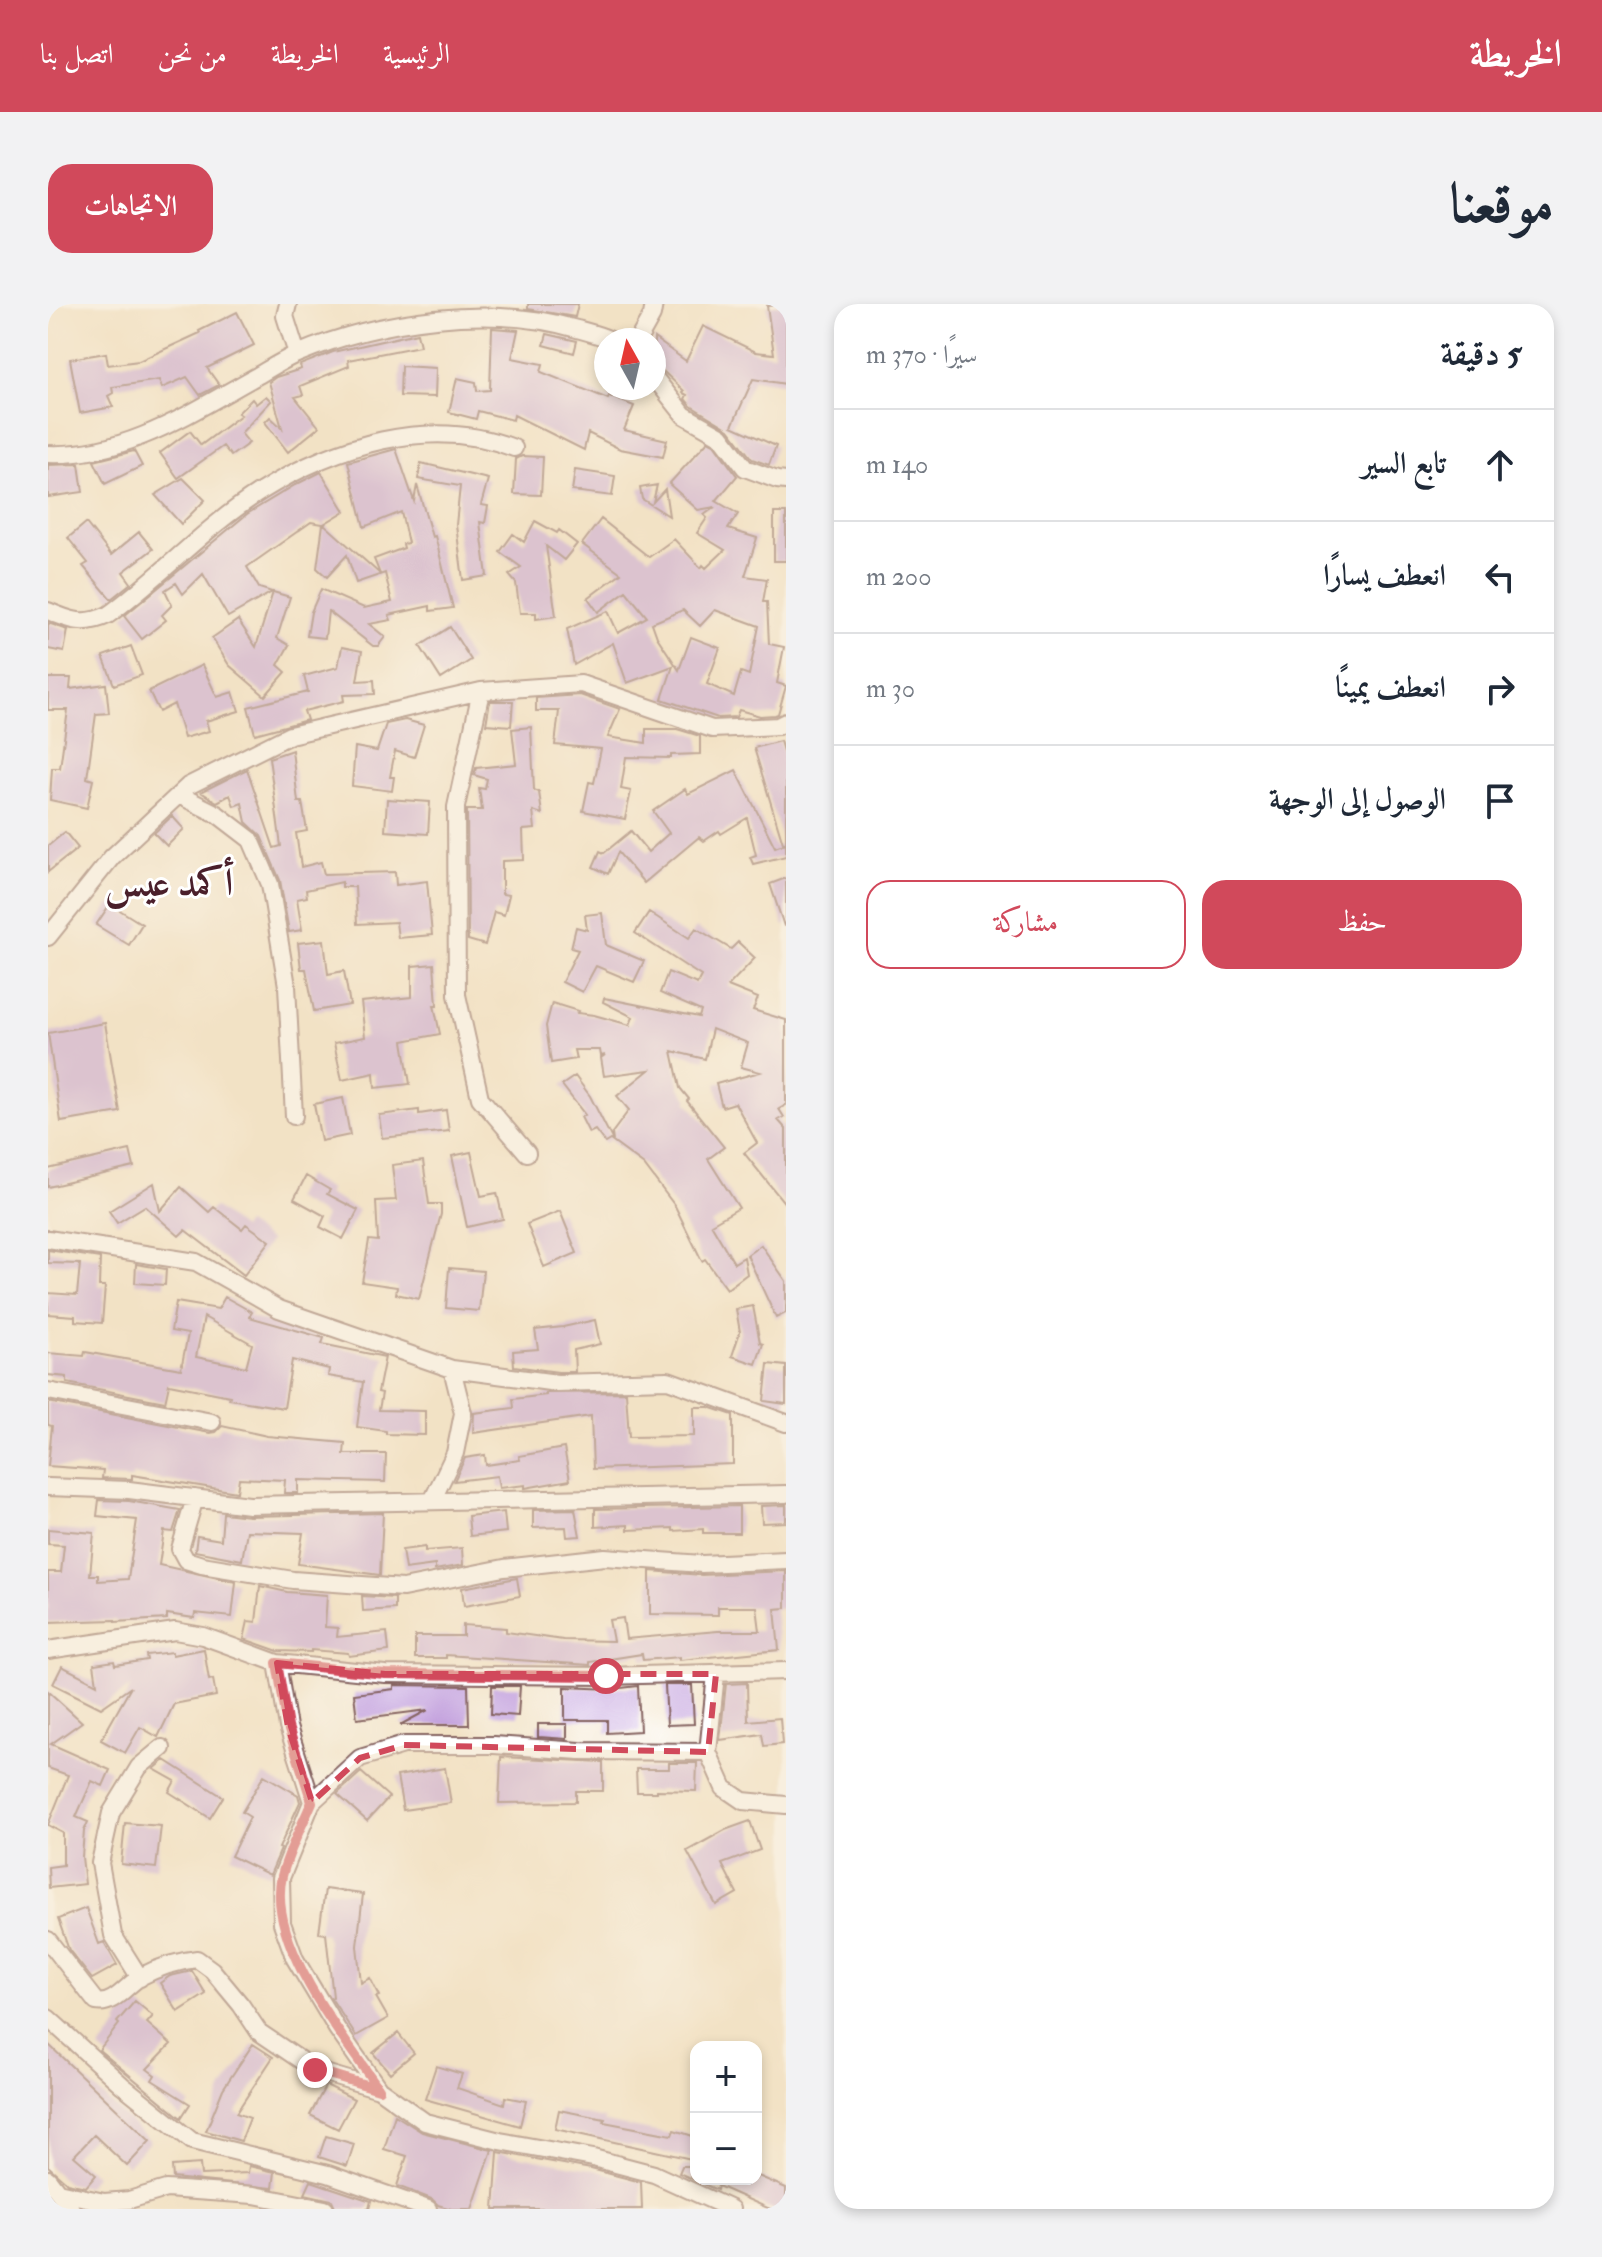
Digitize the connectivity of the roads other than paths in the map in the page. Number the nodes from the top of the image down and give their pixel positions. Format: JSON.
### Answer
{"nodes":[{"id":1,"x":288,"y":304,"type":"edge"},
{"id":2,"x":654,"y":304,"type":"edge"},
{"id":3,"x":645,"y":328,"type":"edge"},
{"id":4,"x":594,"y":335,"type":"edge"},
{"id":5,"x":297,"y":354,"type":"junction"},
{"id":6,"x":666,"y":392,"type":"edge"},
{"id":7,"x":514,"y":448,"type":"dead end"},
{"id":8,"x":48,"y":454,"type":"edge"},
{"id":9,"x":786,"y":481,"type":"edge"},
{"id":10,"x":48,"y":611,"type":"edge"},
{"id":11,"x":481,"y":691,"type":"junction"},
{"id":12,"x":786,"y":722,"type":"edge"},
{"id":13,"x":179,"y":795,"type":"junction"},
{"id":14,"x":48,"y":937,"type":"edge"},
{"id":15,"x":294,"y":1116,"type":"dead end"},
{"id":16,"x":527,"y":1153,"type":"dead end"},
{"id":17,"x":48,"y":1239,"type":"edge"},
{"id":18,"x":452,"y":1369,"type":"junction"},
{"id":19,"x":48,"y":1391,"type":"edge"},
{"id":20,"x":212,"y":1422,"type":"dead end"},
{"id":21,"x":786,"y":1423,"type":"edge"},
{"id":22,"x":48,"y":1487,"type":"edge"},
{"id":23,"x":786,"y":1494,"type":"edge"},
{"id":24,"x":195,"y":1498,"type":"junction"},
{"id":25,"x":432,"y":1501,"type":"junction"},
{"id":26,"x":786,"y":1560,"type":"edge"},
{"id":27,"x":48,"y":1650,"type":"edge"},
{"id":28,"x":277,"y":1663,"type":"junction"},
{"id":29,"x":786,"y":1671,"type":"edge"},
{"id":30,"x":716,"y":1674,"type":"junction"},
{"id":31,"x":162,"y":1748,"type":"dead end"},
{"id":32,"x":708,"y":1752,"type":"junction"},
{"id":33,"x":312,"y":1802,"type":"junction"},
{"id":34,"x":786,"y":1805,"type":"edge"},
{"id":35,"x":48,"y":1940,"type":"edge"},
{"id":36,"x":140,"y":1978,"type":"junction"},
{"id":37,"x":48,"y":2018,"type":"edge"},
{"id":38,"x":379,"y":2089,"type":"junction"},
{"id":39,"x":53,"y":2185,"type":"edge"},
{"id":40,"x":687,"y":2190,"type":"junction"},
{"id":41,"x":71,"y":2209,"type":"edge"},
{"id":42,"x":325,"y":2209,"type":"edge"},
{"id":43,"x":428,"y":2209,"type":"edge"},
{"id":44,"x":684,"y":2209,"type":"edge"},
{"id":45,"x":731,"y":2209,"type":"edge"}],
"edges":[{"from":1,"to":5,"type":"street"},
{"from":2,"to":3,"type":"street"},
{"from":4,"to":5,"type":"street"},
{"from":5,"to":8,"type":"street"},
{"from":6,"to":9,"type":"street"},
{"from":7,"to":10,"type":"street"},
{"from":11,"to":12,"type":"street"},
{"from":11,"to":13,"type":"street"},
{"from":11,"to":16,"type":"street"},
{"from":13,"to":14,"type":"street"},
{"from":13,"to":15,"type":"street"},
{"from":17,"to":18,"type":"street"},
{"from":18,"to":21,"type":"street"},
{"from":18,"to":25,"type":"street"},
{"from":19,"to":20,"type":"street"},
{"from":22,"to":24,"type":"street"},
{"from":23,"to":25,"type":"street"},
{"from":24,"to":25,"type":"street"},
{"from":24,"to":26,"type":"street"},
{"from":27,"to":28,"type":"street"},
{"from":28,"to":30,"type":"street"},
{"from":28,"to":33,"type":"street"},
{"from":29,"to":30,"type":"street"},
{"from":30,"to":32,"type":"street"},
{"from":31,"to":36,"type":"street"},
{"from":32,"to":33,"type":"street"},
{"from":32,"to":34,"type":"street"},
{"from":33,"to":38,"type":"street"},
{"from":35,"to":36,"type":"street"},
{"from":36,"to":38,"type":"street"},
{"from":37,"to":43,"type":"street"},
{"from":38,"to":40,"type":"street"},
{"from":39,"to":41,"type":"street"},
{"from":39,"to":42,"type":"street"},
{"from":40,"to":44,"type":"street"},
{"from":40,"to":45,"type":"street"}]}
